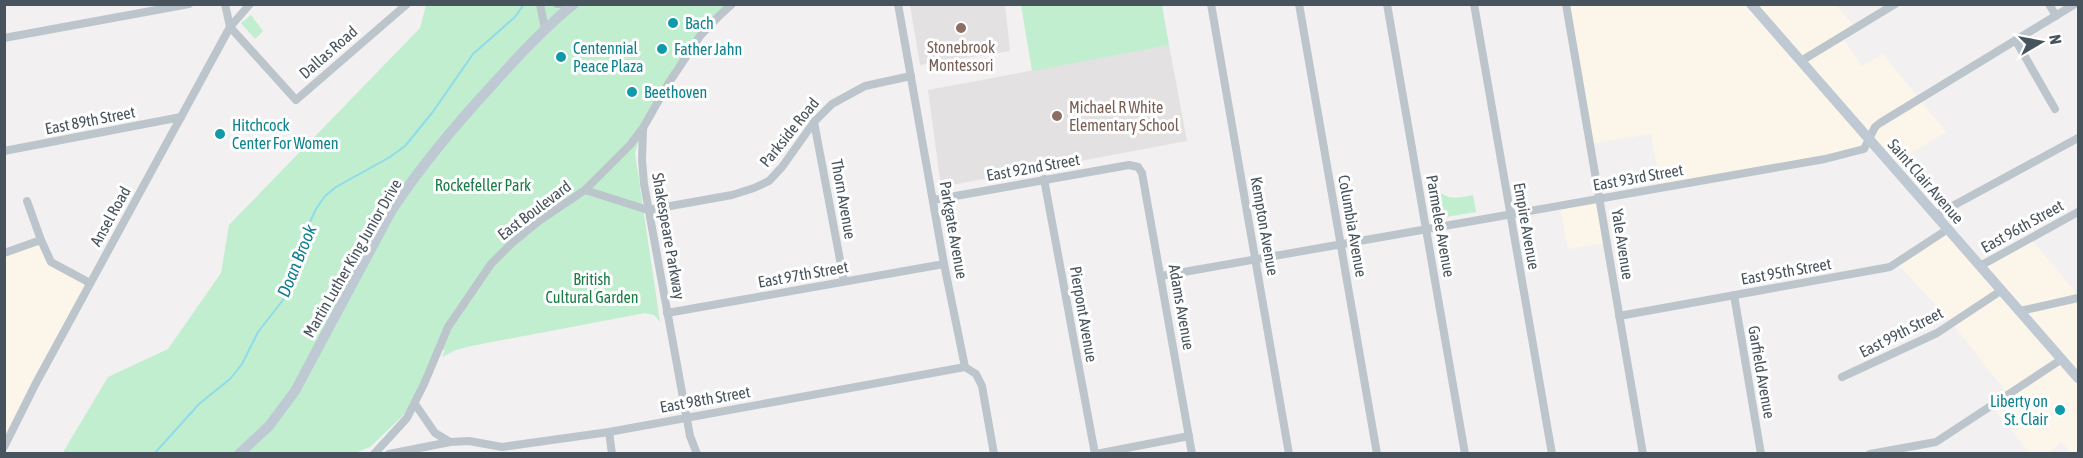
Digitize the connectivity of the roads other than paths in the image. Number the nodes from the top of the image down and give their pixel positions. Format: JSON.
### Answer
{"nodes":[{"id":1,"x":189,"y":4,"type":"edge"},
{"id":2,"x":225,"y":4,"type":"edge"},
{"id":3,"x":250,"y":4,"type":"edge"},
{"id":4,"x":407,"y":4,"type":"edge"},
{"id":5,"x":540,"y":4,"type":"edge"},
{"id":6,"x":557,"y":4,"type":"edge"},
{"id":7,"x":568,"y":4,"type":"edge"},
{"id":8,"x":574,"y":4,"type":"edge"},
{"id":9,"x":732,"y":4,"type":"edge"},
{"id":10,"x":898,"y":4,"type":"edge"},
{"id":11,"x":1211,"y":4,"type":"edge"},
{"id":12,"x":1299,"y":4,"type":"edge"},
{"id":13,"x":1387,"y":4,"type":"edge"},
{"id":14,"x":1474,"y":4,"type":"edge"},
{"id":15,"x":1566,"y":4,"type":"edge"},
{"id":16,"x":1751,"y":4,"type":"edge"},
{"id":17,"x":1895,"y":4,"type":"edge"},
{"id":18,"x":2049,"y":4,"type":"edge"},
{"id":19,"x":2075,"y":4,"type":"edge"},
{"id":20,"x":2056,"y":16,"type":"junction"},
{"id":21,"x":230,"y":27,"type":"junction"},
{"id":22,"x":545,"y":29,"type":"junction"},
{"id":23,"x":4,"y":38,"type":"edge"},
{"id":24,"x":2016,"y":41,"type":"junction"},
{"id":25,"x":1801,"y":61,"type":"junction"},
{"id":26,"x":911,"y":76,"type":"junction"},
{"id":27,"x":2055,"y":109,"type":"dead end"},
{"id":28,"x":181,"y":117,"type":"junction"},
{"id":29,"x":814,"y":122,"type":"junction"},
{"id":30,"x":643,"y":128,"type":"junction"},
{"id":31,"x":2079,"y":138,"type":"edge"},
{"id":32,"x":1869,"y":139,"type":"junction"},
{"id":33,"x":4,"y":151,"type":"edge"},
{"id":34,"x":1138,"y":167,"type":"joint"},
{"id":35,"x":1044,"y":179,"type":"junction"},
{"id":36,"x":585,"y":190,"type":"junction"},
{"id":37,"x":1600,"y":199,"type":"junction"},
{"id":38,"x":933,"y":200,"type":"junction"},
{"id":39,"x":27,"y":201,"type":"dead end"},
{"id":40,"x":648,"y":210,"type":"junction"},
{"id":41,"x":2079,"y":212,"type":"edge"},
{"id":42,"x":1510,"y":214,"type":"junction"},
{"id":43,"x":1936,"y":215,"type":"junction"},
{"id":44,"x":1948,"y":229,"type":"junction"},
{"id":45,"x":1426,"y":230,"type":"junction"},
{"id":46,"x":41,"y":240,"type":"junction"},
{"id":47,"x":1341,"y":245,"type":"junction"},
{"id":48,"x":4,"y":253,"type":"edge"},
{"id":49,"x":1255,"y":260,"type":"junction"},
{"id":50,"x":944,"y":264,"type":"junction"},
{"id":51,"x":1980,"y":266,"type":"junction"},
{"id":52,"x":1161,"y":276,"type":"junction"},
{"id":53,"x":844,"y":281,"type":"junction"},
{"id":54,"x":90,"y":283,"type":"junction"},
{"id":55,"x":2002,"y":290,"type":"junction"},
{"id":56,"x":1734,"y":295,"type":"junction"},
{"id":57,"x":2079,"y":298,"type":"edge"},
{"id":58,"x":2020,"y":311,"type":"junction"},
{"id":59,"x":667,"y":313,"type":"junction"},
{"id":60,"x":1619,"y":316,"type":"junction"},
{"id":61,"x":2062,"y":359,"type":"junction"},
{"id":62,"x":965,"y":367,"type":"junction"},
{"id":63,"x":1842,"y":377,"type":"dead end"},
{"id":64,"x":2079,"y":378,"type":"edge"},
{"id":65,"x":415,"y":404,"type":"junction"},
{"id":66,"x":687,"y":417,"type":"junction"},
{"id":67,"x":609,"y":432,"type":"junction"},
{"id":68,"x":1189,"y":436,"type":"junction"},
{"id":69,"x":450,"y":442,"type":"junction"},
{"id":70,"x":4,"y":447,"type":"edge"},
{"id":71,"x":502,"y":450,"type":"edge"},
{"id":72,"x":239,"y":453,"type":"edge"},
{"id":73,"x":374,"y":453,"type":"edge"},
{"id":74,"x":389,"y":453,"type":"edge"},
{"id":75,"x":612,"y":453,"type":"edge"},
{"id":76,"x":697,"y":453,"type":"edge"},
{"id":77,"x":994,"y":453,"type":"edge"},
{"id":78,"x":1095,"y":453,"type":"edge"},
{"id":79,"x":1192,"y":453,"type":"edge"},
{"id":80,"x":1289,"y":453,"type":"edge"},
{"id":81,"x":1377,"y":453,"type":"edge"},
{"id":82,"x":1465,"y":453,"type":"edge"},
{"id":83,"x":1552,"y":453,"type":"edge"},
{"id":84,"x":1643,"y":453,"type":"edge"},
{"id":85,"x":1761,"y":453,"type":"edge"},
{"id":86,"x":1870,"y":453,"type":"edge"}],
"edges":[{"from":1,"to":23,"type":"street"},
{"from":2,"to":21,"type":"street"},
{"from":3,"to":21,"type":"street","name":"Ansel Road"},
{"from":4,"to":21,"type":"street","name":"Dallas Road"},
{"from":5,"to":22,"type":"street"},
{"from":6,"to":7,"type":"street"},
{"from":8,"to":22,"type":"main road","name":"Martin Luther King Junior Drive"},
{"from":9,"to":30,"type":"street","name":"East Boulevard"},
{"from":10,"to":26,"type":"street","name":"Parkgate Avenue"},
{"from":11,"to":49,"type":"street","name":"Kempton Avenue"},
{"from":12,"to":47,"type":"street","name":"Columbia Avenue"},
{"from":13,"to":45,"type":"street","name":"Parmelee Avenue"},
{"from":14,"to":42,"type":"street","name":"Empire Avenue"},
{"from":15,"to":37,"type":"street","name":"Yale Avenue"},
{"from":16,"to":25,"type":"main road","name":"Saint Clair Avenue"},
{"from":17,"to":25,"type":"street"},
{"from":18,"to":20,"type":"street"},
{"from":19,"to":20,"type":"street","name":"East 93rd Street"},
{"from":20,"to":24,"type":"street","name":"East 93rd Street"},
{"from":21,"to":28,"type":"street","name":"Ansel Road"},
{"from":22,"to":72,"type":"main road","name":"Martin Luther King Junior Drive"},
{"from":24,"to":27,"type":"street"},
{"from":24,"to":32,"type":"street","name":"East 93rd Street"},
{"from":25,"to":32,"type":"main road","name":"Saint Clair Avenue"},
{"from":26,"to":29,"type":"street","name":"Parkside Road"},
{"from":26,"to":38,"type":"street","name":"Parkgate Avenue"},
{"from":28,"to":33,"type":"street","name":"East 89th Street"},
{"from":28,"to":54,"type":"street","name":"Ansel Road"},
{"from":29,"to":40,"type":"street","name":"Parkside Road"},
{"from":29,"to":53,"type":"street","name":"Thorn Avenue"},
{"from":30,"to":36,"type":"street","name":"East Boulevard"},
{"from":30,"to":40,"type":"street","name":"Shakespeare Parkway"},
{"from":31,"to":43,"type":"street"},
{"from":32,"to":37,"type":"street","name":"East 93rd Street"},
{"from":32,"to":43,"type":"main road","name":"Saint Clair Avenue"},
{"from":34,"to":35,"type":"street","name":"East 92nd Street"},
{"from":34,"to":52,"type":"street","name":"Adams Avenue"},
{"from":35,"to":38,"type":"street","name":"East 92nd Street"},
{"from":35,"to":78,"type":"street","name":"Pierpont Avenue"},
{"from":36,"to":40,"type":"street","name":"Parkside Road"},
{"from":36,"to":65,"type":"street","name":"East Boulevard"},
{"from":37,"to":42,"type":"street","name":"East 93rd Street"},
{"from":37,"to":60,"type":"street","name":"Yale Avenue"},
{"from":38,"to":50,"type":"street","name":"Parkgate Avenue"},
{"from":39,"to":46,"type":"street"},
{"from":40,"to":59,"type":"street","name":"Shakespeare Parkway"},
{"from":41,"to":51,"type":"street","name":"East 96th Street"},
{"from":42,"to":45,"type":"street","name":"East 93rd Street"},
{"from":42,"to":83,"type":"street","name":"Empire Avenue"},
{"from":43,"to":44,"type":"main road","name":"Saint Clair Avenue"},
{"from":44,"to":51,"type":"main road","name":"Saint Clair Avenue"},
{"from":44,"to":56,"type":"street","name":"East 95th Street"},
{"from":45,"to":47,"type":"street","name":"East 93rd Street"},
{"from":45,"to":82,"type":"street","name":"Parmelee Avenue"},
{"from":46,"to":48,"type":"street"},
{"from":46,"to":54,"type":"street"},
{"from":47,"to":49,"type":"street","name":"East 93rd Street"},
{"from":47,"to":81,"type":"street","name":"Columbia Avenue"},
{"from":49,"to":52,"type":"street","name":"East 93rd Street"},
{"from":49,"to":80,"type":"street","name":"Kempton Avenue"},
{"from":50,"to":53,"type":"street","name":"East 97th Street"},
{"from":50,"to":62,"type":"street","name":"Parkgate Avenue"},
{"from":51,"to":55,"type":"main road","name":"Saint Clair Avenue"},
{"from":52,"to":68,"type":"street","name":"Adams Avenue"},
{"from":53,"to":59,"type":"street","name":"East 97th Street"},
{"from":54,"to":70,"type":"street","name":"Ansel Road"},
{"from":55,"to":58,"type":"main road","name":"Saint Clair Avenue"},
{"from":55,"to":63,"type":"street","name":"East 99th Street"},
{"from":56,"to":60,"type":"street","name":"East 95th Street"},
{"from":56,"to":85,"type":"street","name":"Garfield Avenue"},
{"from":57,"to":58,"type":"street"},
{"from":58,"to":61,"type":"main road","name":"Saint Clair Avenue"},
{"from":59,"to":66,"type":"street","name":"Shakespeare Parkway"},
{"from":60,"to":84,"type":"street","name":"Yale Avenue"},
{"from":61,"to":64,"type":"main road","name":"Saint Clair Avenue"},
{"from":61,"to":86,"type":"street"},
{"from":62,"to":66,"type":"street","name":"East 98th Street"},
{"from":62,"to":77,"type":"street","name":"Parkgate Avenue"},
{"from":65,"to":69,"type":"street"},
{"from":65,"to":73,"type":"street","name":"East Boulevard"},
{"from":66,"to":67,"type":"street","name":"East 98th Street"},
{"from":66,"to":76,"type":"street","name":"Shakespeare Parkway"},
{"from":67,"to":71,"type":"street","name":"East 98th Street"},
{"from":67,"to":75,"type":"street"},
{"from":68,"to":78,"type":"street"},
{"from":68,"to":79,"type":"street","name":"Adams Avenue"},
{"from":69,"to":71,"type":"street","name":"East 98th Street"},
{"from":69,"to":74,"type":"street","name":"East 98th Street"}]}
